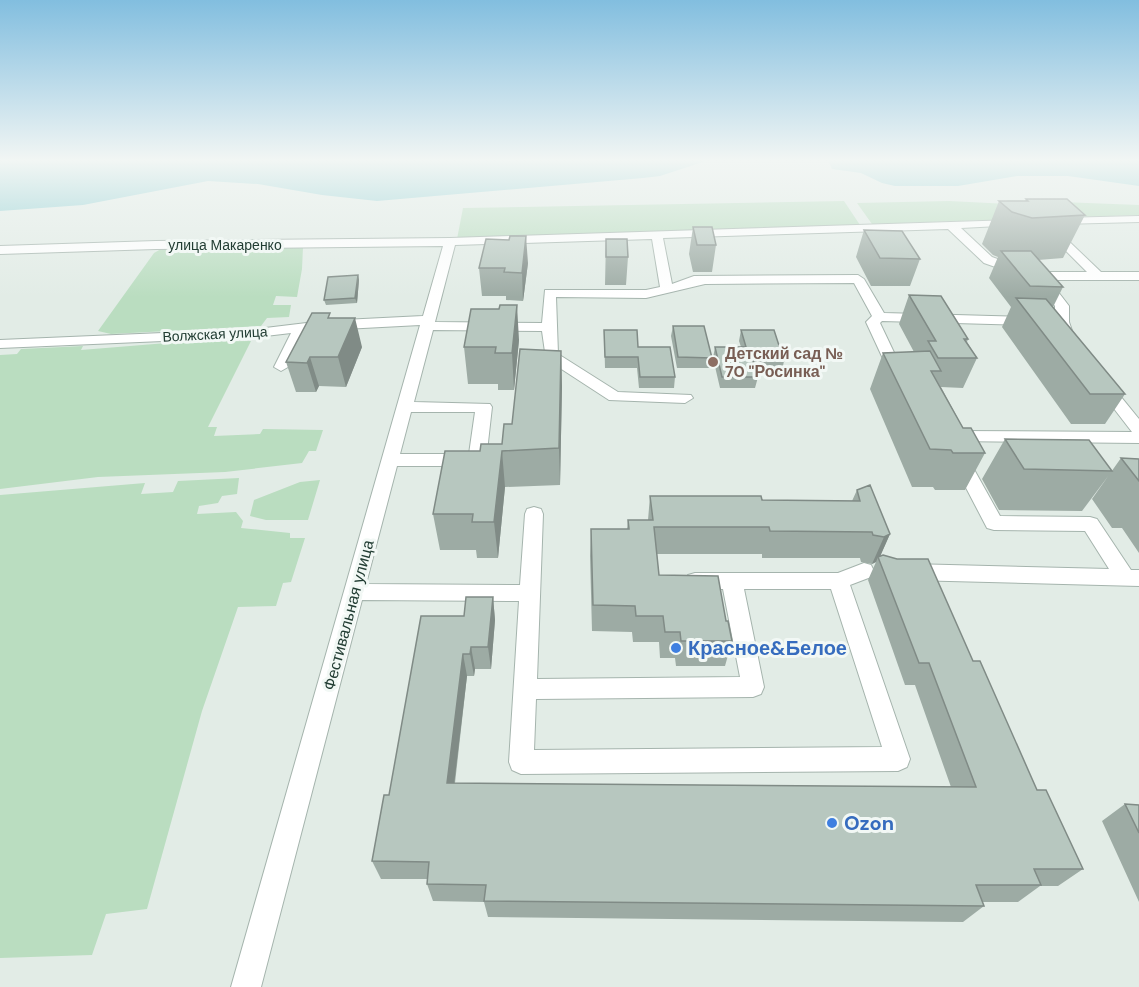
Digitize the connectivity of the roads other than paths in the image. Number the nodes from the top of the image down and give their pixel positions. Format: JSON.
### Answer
{"nodes":[{"id":1,"x":1139,"y":219,"type":"edge"},
{"id":2,"x":1037,"y":222,"type":"junction"},
{"id":3,"x":951,"y":225,"type":"junction"},
{"id":4,"x":657,"y":235,"type":"junction"},
{"id":5,"x":450,"y":242,"type":"junction"},
{"id":6,"x":0,"y":250,"type":"edge"},
{"id":7,"x":1035,"y":276,"type":"junction"},
{"id":8,"x":1098,"y":276,"type":"junction"},
{"id":9,"x":1139,"y":276,"type":"edge"},
{"id":10,"x":666,"y":284,"type":"junction"},
{"id":11,"x":879,"y":317,"type":"junction"},
{"id":12,"x":1026,"y":321,"type":"edge"},
{"id":13,"x":1045,"y":321,"type":"edge"},
{"id":14,"x":1062,"y":322,"type":"junction"},
{"id":15,"x":428,"y":323,"type":"junction"},
{"id":16,"x":549,"y":327,"type":"junction"},
{"id":17,"x":301,"y":328,"type":"junction"},
{"id":18,"x":0,"y":344,"type":"edge"},
{"id":19,"x":1079,"y":354,"type":"edge"},
{"id":20,"x":892,"y":363,"type":"edge"},
{"id":21,"x":281,"y":367,"type":"dead end"},
{"id":22,"x":1092,"y":371,"type":"edge"},
{"id":23,"x":685,"y":398,"type":"dead end"},
{"id":24,"x":405,"y":407,"type":"junction"},
{"id":25,"x":1139,"y":430,"type":"edge"},
{"id":26,"x":1139,"y":438,"type":"edge"},
{"id":27,"x":390,"y":460,"type":"junction"},
{"id":28,"x":534,"y":514,"type":"dead end"},
{"id":29,"x":864,"y":571,"type":"dead end"},
{"id":30,"x":891,"y":571,"type":"edge"},
{"id":31,"x":1132,"y":578,"type":"edge"},
{"id":32,"x":839,"y":581,"type":"junction"},
{"id":33,"x":687,"y":582,"type":"edge"},
{"id":34,"x":732,"y":582,"type":"junction"},
{"id":35,"x":354,"y":592,"type":"junction"},
{"id":36,"x":530,"y":593,"type":"junction"},
{"id":37,"x":525,"y":689,"type":"junction"},
{"id":38,"x":246,"y":987,"type":"edge"}],
"edges":[{"from":1,"to":2,"type":"street","name":"улица Макаренко"},
{"from":2,"to":3,"type":"street","name":"улица Макаренко"},
{"from":2,"to":8,"type":"street"},
{"from":3,"to":4,"type":"street","name":"улица Макаренко"},
{"from":3,"to":7,"type":"street"},
{"from":4,"to":5,"type":"street","name":"улица Макаренко"},
{"from":4,"to":10,"type":"street"},
{"from":5,"to":6,"type":"street","name":"улица Макаренко"},
{"from":5,"to":15,"type":"street","name":"Фестивальная улица"},
{"from":7,"to":8,"type":"street"},
{"from":7,"to":14,"type":"street"},
{"from":8,"to":9,"type":"street"},
{"from":10,"to":11,"type":"street"},
{"from":10,"to":16,"type":"street"},
{"from":11,"to":12,"type":"street"},
{"from":11,"to":20,"type":"street"},
{"from":13,"to":14,"type":"street"},
{"from":14,"to":19,"type":"street"},
{"from":15,"to":16,"type":"street","name":"Волжская улица"},
{"from":15,"to":17,"type":"street","name":"Волжская улица"},
{"from":15,"to":24,"type":"street","name":"Фестивальная улица"},
{"from":16,"to":23,"type":"street"},
{"from":17,"to":18,"type":"street","name":"Волжская улица"},
{"from":17,"to":21,"type":"street"},
{"from":22,"to":25,"type":"street"},
{"from":24,"to":27,"type":"street","name":"Фестивальная улица"},
{"from":24,"to":27,"type":"street"},
{"from":26,"to":31,"type":"street"},
{"from":27,"to":35,"type":"street","name":"Фестивальная улица"},
{"from":28,"to":36,"type":"street"},
{"from":29,"to":32,"type":"street"},
{"from":30,"to":31,"type":"street"},
{"from":32,"to":34,"type":"street"},
{"from":32,"to":37,"type":"street"},
{"from":33,"to":34,"type":"street"},
{"from":34,"to":37,"type":"street"},
{"from":35,"to":36,"type":"street"},
{"from":35,"to":38,"type":"street","name":"Фестивальная улица"},
{"from":36,"to":37,"type":"street"}]}
